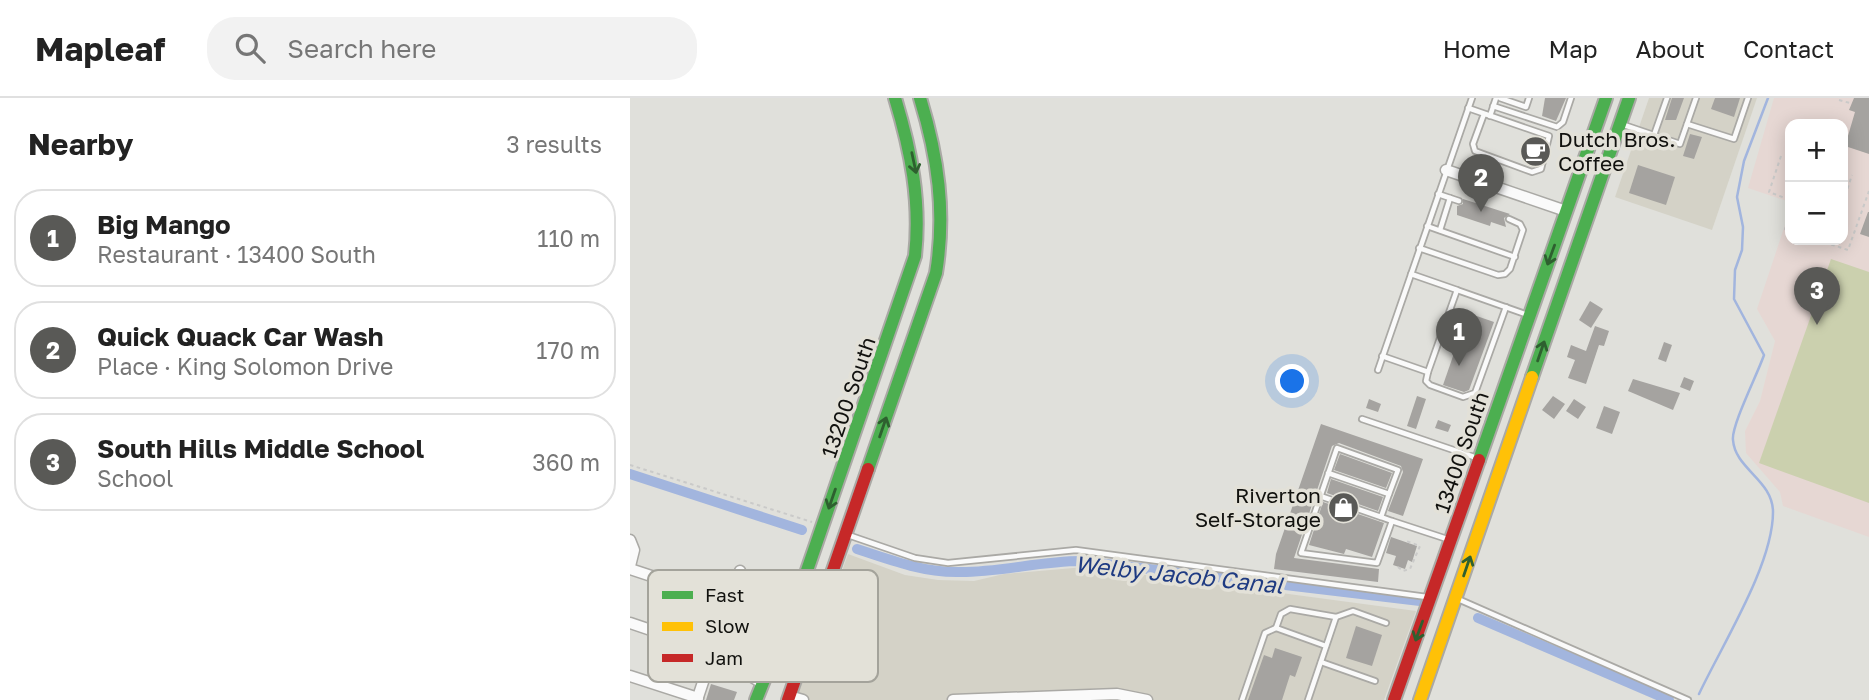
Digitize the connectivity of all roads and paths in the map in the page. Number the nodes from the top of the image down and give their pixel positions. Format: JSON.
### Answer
{"nodes":[{"id":1,"x":895,"y":98,"type":"edge"},
{"id":2,"x":920,"y":98,"type":"edge"},
{"id":3,"x":1472,"y":98,"type":"edge"},
{"id":4,"x":1498,"y":98,"type":"edge"},
{"id":5,"x":1528,"y":98,"type":"edge"},
{"id":6,"x":1571,"y":98,"type":"edge"},
{"id":7,"x":1606,"y":98,"type":"edge"},
{"id":8,"x":1629,"y":98,"type":"edge"},
{"id":9,"x":1667,"y":98,"type":"edge"},
{"id":10,"x":1696,"y":98,"type":"edge"},
{"id":11,"x":1748,"y":98,"type":"edge"},
{"id":12,"x":1839,"y":100,"type":"dead end"},
{"id":13,"x":1850,"y":103,"type":"dead end"},
{"id":14,"x":1493,"y":106,"type":"junction"},
{"id":15,"x":1468,"y":108,"type":"junction"},
{"id":16,"x":1487,"y":115,"type":"junction"},
{"id":17,"x":1621,"y":123,"type":"junction"},
{"id":18,"x":1687,"y":124,"type":"junction"},
{"id":19,"x":1654,"y":135,"type":"junction"},
{"id":20,"x":1781,"y":156,"type":"dead end"},
{"id":21,"x":1446,"y":170,"type":"junction"},
{"id":22,"x":1852,"y":175,"type":"dead end"},
{"id":23,"x":1848,"y":186,"type":"edge"},
{"id":24,"x":1848,"y":189,"type":"edge"},
{"id":25,"x":1852,"y":191,"type":"dead end"},
{"id":26,"x":1869,"y":191,"type":"edge"},
{"id":27,"x":1438,"y":194,"type":"junction"},
{"id":28,"x":1450,"y":198,"type":"junction"},
{"id":29,"x":1785,"y":198,"type":"edge"},
{"id":30,"x":1459,"y":201,"type":"dead end"},
{"id":31,"x":1566,"y":211,"type":"junction"},
{"id":32,"x":1509,"y":219,"type":"dead end"},
{"id":33,"x":1427,"y":226,"type":"junction"},
{"id":34,"x":1440,"y":230,"type":"junction"},
{"id":35,"x":1833,"y":245,"type":"edge"},
{"id":36,"x":1419,"y":248,"type":"junction"},
{"id":37,"x":1514,"y":257,"type":"junction"},
{"id":38,"x":1411,"y":274,"type":"junction"},
{"id":39,"x":1457,"y":290,"type":"junction"},
{"id":40,"x":1506,"y":307,"type":"junction"},
{"id":41,"x":1530,"y":315,"type":"junction"},
{"id":42,"x":1382,"y":356,"type":"junction"},
{"id":43,"x":1378,"y":370,"type":"dead end"},
{"id":44,"x":1428,"y":372,"type":"junction"},
{"id":45,"x":1362,"y":419,"type":"dead end"},
{"id":46,"x":1479,"y":459,"type":"junction"},
{"id":47,"x":630,"y":464,"type":"edge"},
{"id":48,"x":1328,"y":473,"type":"junction"},
{"id":49,"x":1389,"y":494,"type":"junction"},
{"id":50,"x":1320,"y":496,"type":"junction"},
{"id":51,"x":1381,"y":517,"type":"junction"},
{"id":52,"x":1392,"y":521,"type":"junction"},
{"id":53,"x":823,"y":526,"type":"junction"},
{"id":54,"x":846,"y":534,"type":"junction"},
{"id":55,"x":1451,"y":540,"type":"junction"},
{"id":56,"x":1406,"y":541,"type":"dead end"},
{"id":57,"x":631,"y":543,"type":"edge"},
{"id":58,"x":630,"y":567,"type":"edge"},
{"id":59,"x":1398,"y":567,"type":"dead end"},
{"id":60,"x":806,"y":570,"type":"edge"},
{"id":61,"x":833,"y":570,"type":"edge"},
{"id":62,"x":648,"y":573,"type":"edge"},
{"id":63,"x":1431,"y":597,"type":"junction"},
{"id":64,"x":1455,"y":599,"type":"junction"},
{"id":65,"x":1336,"y":617,"type":"junction"},
{"id":66,"x":1386,"y":622,"type":"dead end"},
{"id":67,"x":630,"y":623,"type":"edge"},
{"id":68,"x":1276,"y":628,"type":"junction"},
{"id":69,"x":648,"y":630,"type":"edge"},
{"id":70,"x":1326,"y":646,"type":"junction"},
{"id":71,"x":1321,"y":662,"type":"junction"},
{"id":72,"x":630,"y":676,"type":"edge"},
{"id":73,"x":1375,"y":681,"type":"dead end"},
{"id":74,"x":704,"y":682,"type":"edge"},
{"id":75,"x":762,"y":683,"type":"edge"},
{"id":76,"x":788,"y":698,"type":"edge"},
{"id":77,"x":698,"y":699,"type":"edge"},
{"id":78,"x":756,"y":700,"type":"edge"},
{"id":79,"x":803,"y":700,"type":"edge"},
{"id":80,"x":953,"y":700,"type":"edge"},
{"id":81,"x":960,"y":700,"type":"edge"},
{"id":82,"x":1147,"y":700,"type":"edge"},
{"id":83,"x":1242,"y":700,"type":"edge"},
{"id":84,"x":1308,"y":700,"type":"edge"},
{"id":85,"x":1394,"y":700,"type":"edge"},
{"id":86,"x":1420,"y":700,"type":"edge"},
{"id":87,"x":1688,"y":700,"type":"edge"}],
"edges":[{"from":1,"to":53,"type":"main road","name":"13200 South","one_way":true},
{"from":54,"to":2,"type":"main road","name":"13200 South","one_way":true},
{"from":3,"to":15,"type":"lane"},
{"from":4,"to":5,"type":"lane"},
{"from":4,"to":14,"type":"lane"},
{"from":6,"to":14,"type":"lane"},
{"from":7,"to":31,"type":"main road","name":"13400 South"},
{"from":8,"to":17,"type":"main road","name":"13400 South"},
{"from":9,"to":19,"type":"lane"},
{"from":10,"to":18,"type":"lane"},
{"from":11,"to":18,"type":"lane"},
{"from":12,"to":13,"type":"path"},
{"from":14,"to":16,"type":"lane"},
{"from":15,"to":16,"type":"lane"},
{"from":15,"to":21,"type":"lane"},
{"from":16,"to":16,"type":"lane"},
{"from":17,"to":19,"type":"lane"},
{"from":64,"to":17,"type":"main road","name":"13400 South","one_way":true},
{"from":18,"to":19,"type":"lane"},
{"from":20,"to":29,"type":"path"},
{"from":21,"to":27,"type":"lane"},
{"from":21,"to":31,"type":"street"},
{"from":22,"to":23,"type":"path"},
{"from":24,"to":25,"type":"path"},
{"from":26,"to":35,"type":"path"},
{"from":27,"to":28,"type":"lane"},
{"from":27,"to":33,"type":"lane"},
{"from":28,"to":30,"type":"lane"},
{"from":28,"to":34,"type":"lane"},
{"from":31,"to":41,"type":"main road","name":"13400 South","one_way":true},
{"from":32,"to":37,"type":"lane"},
{"from":33,"to":34,"type":"lane"},
{"from":33,"to":36,"type":"lane"},
{"from":34,"to":37,"type":"lane"},
{"from":36,"to":37,"type":"lane"},
{"from":36,"to":38,"type":"lane"},
{"from":38,"to":39,"type":"lane"},
{"from":38,"to":42,"type":"lane"},
{"from":39,"to":40,"type":"lane"},
{"from":39,"to":44,"type":"lane"},
{"from":40,"to":41,"type":"lane"},
{"from":40,"to":44,"type":"lane"},
{"from":41,"to":46,"type":"main road","name":"13400 South"},
{"from":42,"to":43,"type":"lane"},
{"from":42,"to":44,"type":"lane"},
{"from":45,"to":46,"type":"lane"},
{"from":46,"to":55,"type":"main road","name":"13400 South"},
{"from":47,"to":53,"type":"path"},
{"from":48,"to":49,"type":"lane"},
{"from":48,"to":49,"type":"lane"},
{"from":48,"to":50,"type":"lane"},
{"from":49,"to":51,"type":"lane"},
{"from":50,"to":51,"type":"lane"},
{"from":50,"to":52,"type":"lane"},
{"from":51,"to":52,"type":"lane"},
{"from":52,"to":55,"type":"lane"},
{"from":53,"to":60,"type":"main road","name":"13200 South"},
{"from":54,"to":61,"type":"main road","name":"13200 South"},
{"from":54,"to":63,"type":"lane"},
{"from":55,"to":63,"type":"main road","name":"13400 South"},
{"from":56,"to":59,"type":"path"},
{"from":57,"to":58,"type":"street"},
{"from":58,"to":62,"type":"street"},
{"from":63,"to":85,"type":"main road","name":"13400 South","one_way":true},
{"from":64,"to":86,"type":"main road","name":"13400 South"},
{"from":64,"to":87,"type":"lane"},
{"from":65,"to":66,"type":"lane"},
{"from":65,"to":68,"type":"lane"},
{"from":65,"to":70,"type":"lane"},
{"from":67,"to":69,"type":"street"},
{"from":68,"to":70,"type":"lane"},
{"from":68,"to":83,"type":"lane"},
{"from":70,"to":71,"type":"lane"},
{"from":71,"to":73,"type":"lane"},
{"from":71,"to":84,"type":"lane"},
{"from":72,"to":77,"type":"street"},
{"from":74,"to":77,"type":"street"},
{"from":75,"to":78,"type":"main road","name":"13200 South"},
{"from":76,"to":79,"type":"street"},
{"from":80,"to":81,"type":"street"},
{"from":81,"to":82,"type":"street"}]}
